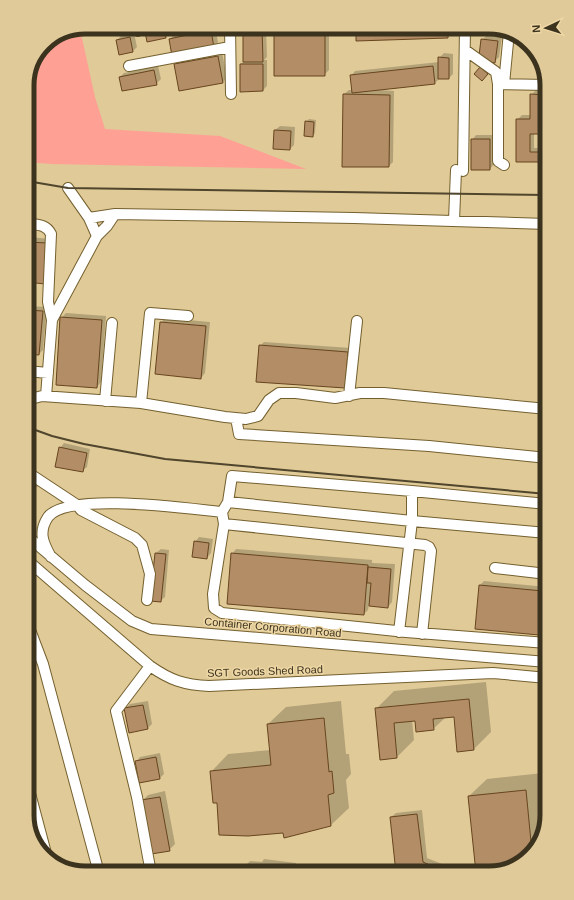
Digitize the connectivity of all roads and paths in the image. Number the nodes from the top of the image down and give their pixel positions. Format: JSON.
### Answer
{"nodes":[{"id":1,"x":230,"y":34,"type":"edge"},
{"id":2,"x":465,"y":34,"type":"edge"},
{"id":3,"x":508,"y":38,"type":"edge"},
{"id":4,"x":230,"y":47,"type":"junction"},
{"id":5,"x":465,"y":50,"type":"junction"},
{"id":6,"x":129,"y":66,"type":"dead end"},
{"id":7,"x":501,"y":84,"type":"junction"},
{"id":8,"x":540,"y":85,"type":"edge"},
{"id":9,"x":231,"y":94,"type":"dead end"},
{"id":10,"x":504,"y":165,"type":"dead end"},
{"id":11,"x":68,"y":188,"type":"dead end"},
{"id":12,"x":115,"y":214,"type":"junction"},
{"id":13,"x":89,"y":218,"type":"junction"},
{"id":14,"x":454,"y":221,"type":"junction"},
{"id":15,"x":540,"y":224,"type":"edge"},
{"id":16,"x":34,"y":225,"type":"edge"},
{"id":17,"x":97,"y":236,"type":"junction"},
{"id":18,"x":188,"y":316,"type":"dead end"},
{"id":19,"x":52,"y":320,"type":"junction"},
{"id":20,"x":357,"y":321,"type":"dead end"},
{"id":21,"x":112,"y":323,"type":"dead end"},
{"id":22,"x":34,"y":372,"type":"edge"},
{"id":23,"x":48,"y":373,"type":"junction"},
{"id":24,"x":46,"y":396,"type":"junction"},
{"id":25,"x":349,"y":396,"type":"junction"},
{"id":26,"x":34,"y":399,"type":"edge"},
{"id":27,"x":105,"y":400,"type":"junction"},
{"id":28,"x":141,"y":403,"type":"junction"},
{"id":29,"x":540,"y":408,"type":"edge"},
{"id":30,"x":236,"y":418,"type":"junction"},
{"id":31,"x":540,"y":457,"type":"edge"},
{"id":32,"x":34,"y":477,"type":"edge"},
{"id":33,"x":412,"y":491,"type":"junction"},
{"id":34,"x":228,"y":502,"type":"junction"},
{"id":35,"x":540,"y":503,"type":"edge"},
{"id":36,"x":77,"y":505,"type":"junction"},
{"id":37,"x":222,"y":512,"type":"junction"},
{"id":38,"x":412,"y":521,"type":"junction"},
{"id":39,"x":224,"y":524,"type":"junction"},
{"id":40,"x":540,"y":532,"type":"edge"},
{"id":41,"x":34,"y":542,"type":"edge"},
{"id":42,"x":410,"y":543,"type":"junction"},
{"id":43,"x":51,"y":557,"type":"junction"},
{"id":44,"x":34,"y":566,"type":"edge"},
{"id":45,"x":495,"y":568,"type":"dead end"},
{"id":46,"x":540,"y":573,"type":"edge"},
{"id":47,"x":147,"y":600,"type":"dead end"},
{"id":48,"x":400,"y":632,"type":"junction"},
{"id":49,"x":422,"y":634,"type":"junction"},
{"id":50,"x":34,"y":640,"type":"edge"},
{"id":51,"x":540,"y":642,"type":"edge"},
{"id":52,"x":540,"y":661,"type":"edge"},
{"id":53,"x":150,"y":666,"type":"junction"},
{"id":54,"x":540,"y":677,"type":"edge"},
{"id":55,"x":34,"y":808,"type":"edge"},
{"id":56,"x":44,"y":845,"type":"edge"},
{"id":57,"x":97,"y":866,"type":"edge"},
{"id":58,"x":150,"y":866,"type":"edge"}],
"edges":[{"from":1,"to":4,"type":"street"},
{"from":2,"to":5,"type":"street"},
{"from":3,"to":7,"type":"street"},
{"from":4,"to":6,"type":"street"},
{"from":4,"to":9,"type":"street"},
{"from":5,"to":7,"type":"street"},
{"from":5,"to":14,"type":"street"},
{"from":7,"to":8,"type":"street"},
{"from":7,"to":10,"type":"street"},
{"from":11,"to":13,"type":"street"},
{"from":12,"to":13,"type":"street"},
{"from":12,"to":14,"type":"street"},
{"from":12,"to":17,"type":"street"},
{"from":13,"to":17,"type":"street"},
{"from":14,"to":15,"type":"street"},
{"from":16,"to":19,"type":"street"},
{"from":17,"to":19,"type":"street"},
{"from":18,"to":28,"type":"street"},
{"from":19,"to":23,"type":"street"},
{"from":20,"to":25,"type":"street"},
{"from":21,"to":27,"type":"street"},
{"from":22,"to":23,"type":"street"},
{"from":23,"to":24,"type":"street"},
{"from":24,"to":26,"type":"street"},
{"from":24,"to":27,"type":"street"},
{"from":25,"to":29,"type":"street"},
{"from":25,"to":30,"type":"street"},
{"from":27,"to":28,"type":"street"},
{"from":28,"to":30,"type":"street"},
{"from":30,"to":31,"type":"street"},
{"from":32,"to":36,"type":"street"},
{"from":33,"to":34,"type":"street"},
{"from":33,"to":35,"type":"street"},
{"from":33,"to":38,"type":"street"},
{"from":34,"to":37,"type":"street"},
{"from":34,"to":38,"type":"street"},
{"from":36,"to":37,"type":"street"},
{"from":36,"to":43,"type":"street"},
{"from":36,"to":47,"type":"street"},
{"from":37,"to":39,"type":"street"},
{"from":38,"to":40,"type":"street"},
{"from":38,"to":42,"type":"street"},
{"from":39,"to":42,"type":"street"},
{"from":39,"to":48,"type":"street"},
{"from":41,"to":43,"type":"street","name":"Container Corporation Road"},
{"from":42,"to":48,"type":"street"},
{"from":42,"to":49,"type":"street"},
{"from":43,"to":52,"type":"street","name":"Container Corporation Road"},
{"from":44,"to":53,"type":"street","name":"SGT Goods Shed Road"},
{"from":45,"to":46,"type":"street"},
{"from":48,"to":49,"type":"street"},
{"from":49,"to":51,"type":"street"},
{"from":50,"to":57,"type":"street"},
{"from":53,"to":54,"type":"street","name":"SGT Goods Shed Road"},
{"from":53,"to":58,"type":"street"},
{"from":55,"to":56,"type":"street"}]}
